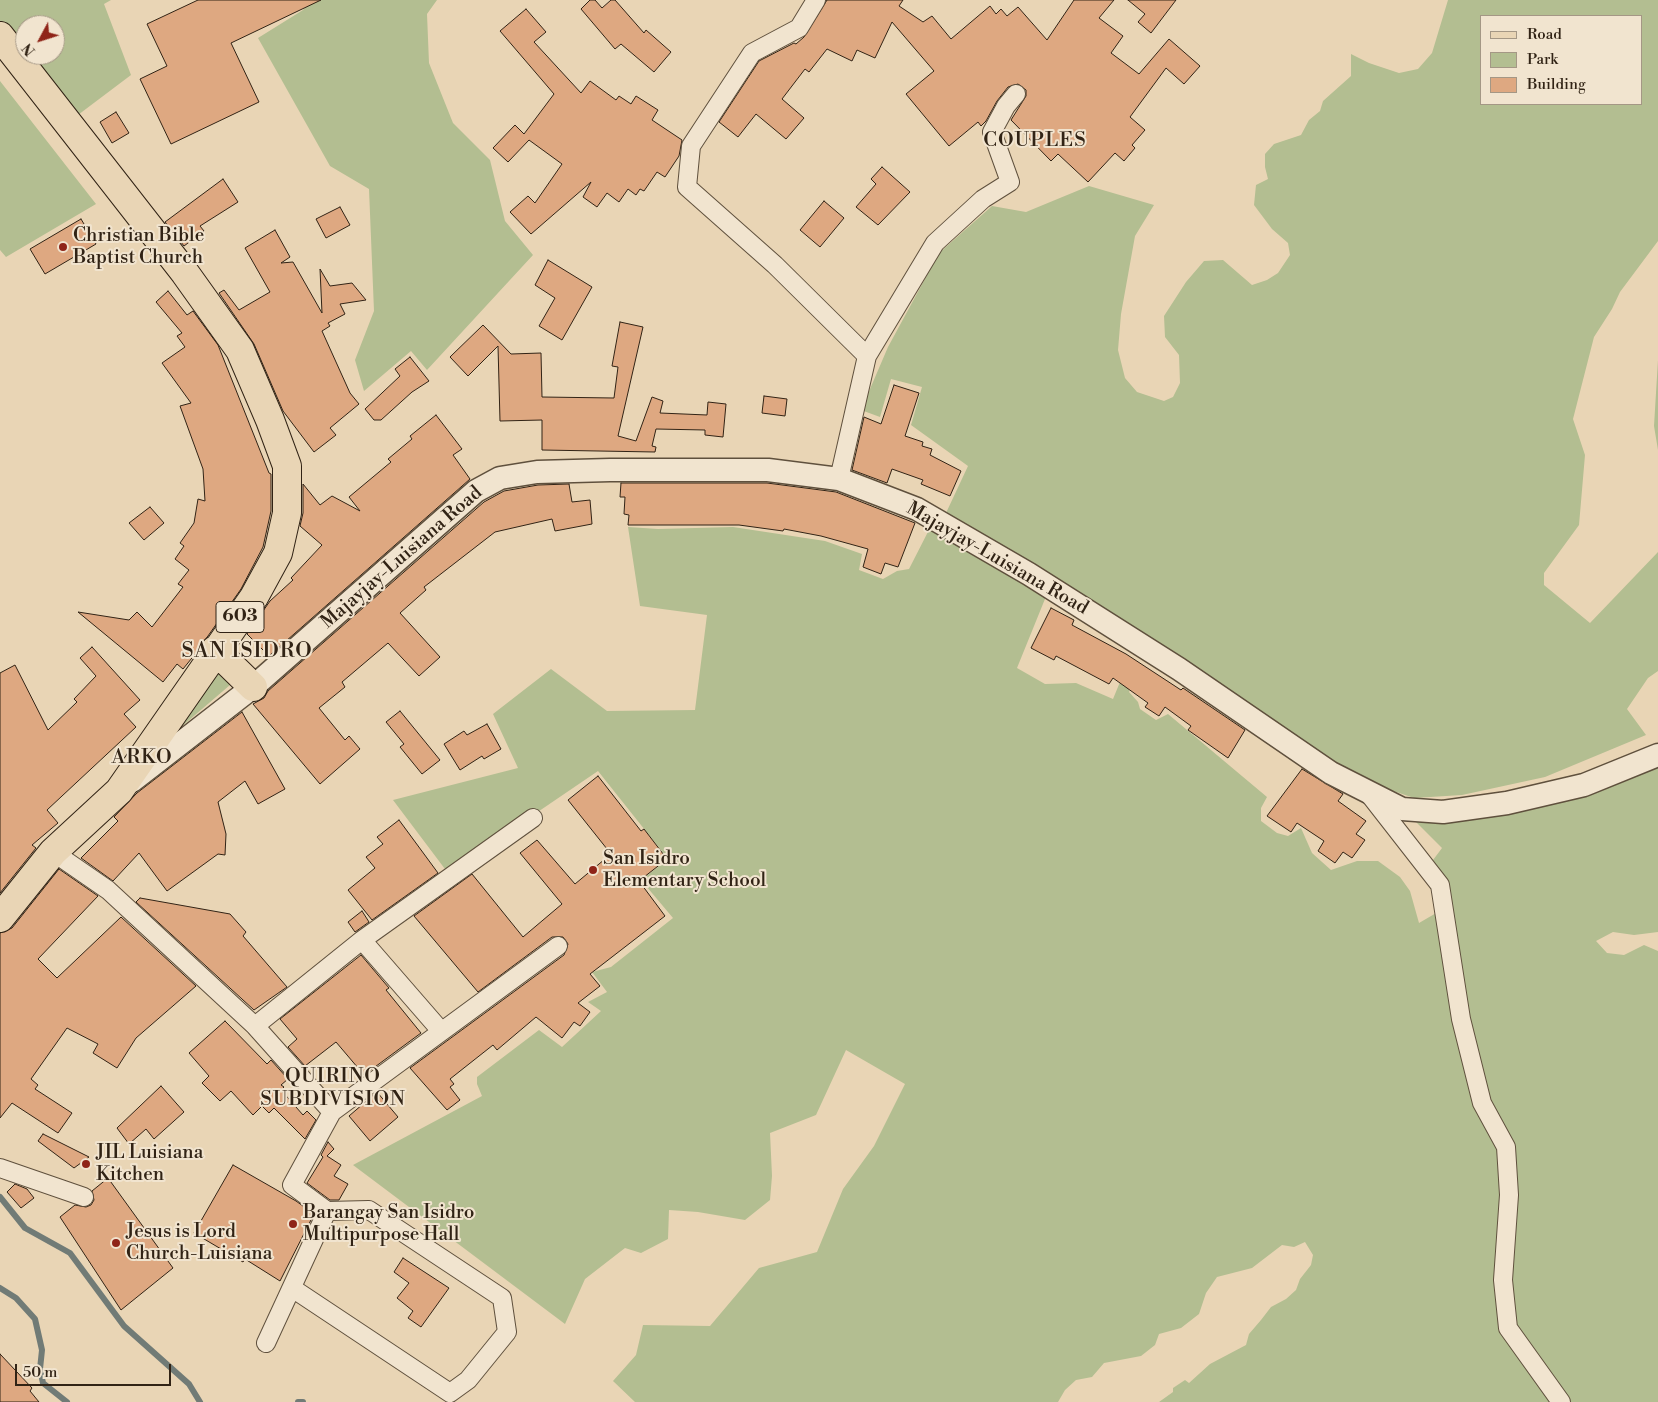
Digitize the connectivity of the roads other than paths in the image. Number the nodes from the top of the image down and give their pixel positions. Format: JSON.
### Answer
{"nodes":[{"id":1,"x":816,"y":0,"type":"edge"},
{"id":2,"x":0,"y":36,"type":"edge"},
{"id":3,"x":1016,"y":94,"type":"dead end"},
{"id":4,"x":867,"y":356,"type":"junction"},
{"id":5,"x":839,"y":479,"type":"junction"},
{"id":6,"x":215,"y":650,"type":"junction"},
{"id":7,"x":253,"y":687,"type":"junction"},
{"id":8,"x":1658,"y":755,"type":"edge"},
{"id":9,"x":120,"y":791,"type":"junction"},
{"id":10,"x":1367,"y":791,"type":"junction"},
{"id":11,"x":533,"y":818,"type":"dead end"},
{"id":12,"x":53,"y":852,"type":"junction"},
{"id":13,"x":0,"y":918,"type":"edge"},
{"id":14,"x":362,"y":940,"type":"junction"},
{"id":15,"x":558,"y":946,"type":"dead end"},
{"id":16,"x":255,"y":1026,"type":"junction"},
{"id":17,"x":441,"y":1031,"type":"junction"},
{"id":18,"x":332,"y":1112,"type":"junction"},
{"id":19,"x":0,"y":1168,"type":"edge"},
{"id":20,"x":84,"y":1197,"type":"dead end"},
{"id":21,"x":327,"y":1211,"type":"junction"},
{"id":22,"x":292,"y":1288,"type":"junction"},
{"id":23,"x":266,"y":1343,"type":"dead end"},
{"id":24,"x":1561,"y":1402,"type":"edge"}],
"edges":[{"from":1,"to":4,"type":"street"},
{"from":2,"to":6,"type":"main road","number":"603"},
{"from":3,"to":4,"type":"street"},
{"from":4,"to":5,"type":"street"},
{"from":5,"to":7,"type":"street","name":"Majayjay-Luisiana Road"},
{"from":5,"to":10,"type":"street","name":"Majayjay-Luisiana Road"},
{"from":6,"to":7,"type":"main road"},
{"from":6,"to":9,"type":"main road","number":"603"},
{"from":7,"to":9,"type":"street","name":"Majayjay-Luisiana Road"},
{"from":8,"to":10,"type":"street","name":"Majayjay-Luisiana Road"},
{"from":9,"to":12,"type":"main road","number":"603"},
{"from":10,"to":24,"type":"street"},
{"from":11,"to":14,"type":"street"},
{"from":12,"to":13,"type":"main road","number":"603"},
{"from":12,"to":16,"type":"street"},
{"from":14,"to":16,"type":"street"},
{"from":14,"to":17,"type":"street"},
{"from":15,"to":17,"type":"street"},
{"from":16,"to":18,"type":"street"},
{"from":17,"to":18,"type":"street"},
{"from":18,"to":21,"type":"street"},
{"from":19,"to":20,"type":"street"},
{"from":21,"to":22,"type":"street"},
{"from":21,"to":22,"type":"street"},
{"from":22,"to":23,"type":"street"}]}
